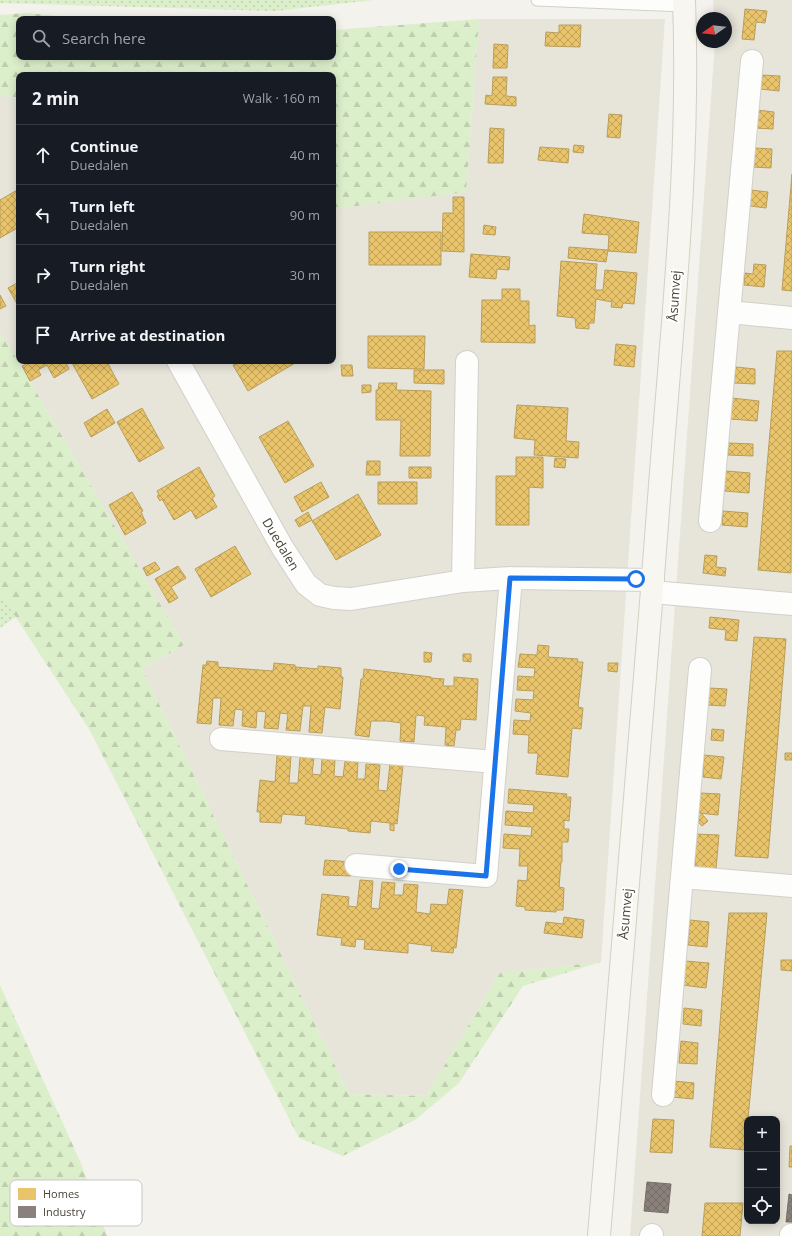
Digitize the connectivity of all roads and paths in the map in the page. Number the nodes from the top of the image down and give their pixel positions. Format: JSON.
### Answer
{"nodes":[{"id":1,"x":537,"y":0,"type":"edge"},
{"id":2,"x":684,"y":3,"type":"edge"},
{"id":3,"x":752,"y":61,"type":"dead end"},
{"id":4,"x":729,"y":312,"type":"junction"},
{"id":5,"x":792,"y":318,"type":"edge"},
{"id":6,"x":467,"y":362,"type":"dead end"},
{"id":7,"x":180,"y":364,"type":"edge"},
{"id":8,"x":710,"y":521,"type":"dead end"},
{"id":9,"x":510,"y":578,"type":"junction"},
{"id":10,"x":463,"y":581,"type":"junction"},
{"id":11,"x":652,"y":586,"type":"junction"},
{"id":12,"x":792,"y":604,"type":"edge"},
{"id":13,"x":700,"y":669,"type":"dead end"},
{"id":14,"x":222,"y":739,"type":"dead end"},
{"id":15,"x":496,"y":762,"type":"junction"},
{"id":16,"x":356,"y":865,"type":"dead end"},
{"id":17,"x":682,"y":877,"type":"junction"},
{"id":18,"x":792,"y":886,"type":"edge"},
{"id":19,"x":663,"y":1095,"type":"dead end"},
{"id":20,"x":599,"y":1236,"type":"edge"}],
"edges":[{"from":1,"to":2,"type":"lane"},
{"from":2,"to":11,"type":"street","name":"Åsumvej"},
{"from":3,"to":4,"type":"street"},
{"from":4,"to":5,"type":"street"},
{"from":4,"to":8,"type":"street"},
{"from":6,"to":10,"type":"street"},
{"from":7,"to":10,"type":"street","name":"Duedalen"},
{"from":9,"to":10,"type":"street","name":"Duedalen"},
{"from":9,"to":11,"type":"street","name":"Duedalen"},
{"from":9,"to":15,"type":"street"},
{"from":11,"to":12,"type":"street"},
{"from":11,"to":20,"type":"street","name":"Åsumvej"},
{"from":13,"to":17,"type":"street"},
{"from":14,"to":15,"type":"street"},
{"from":15,"to":16,"type":"street"},
{"from":17,"to":18,"type":"street"},
{"from":17,"to":19,"type":"street"}]}
